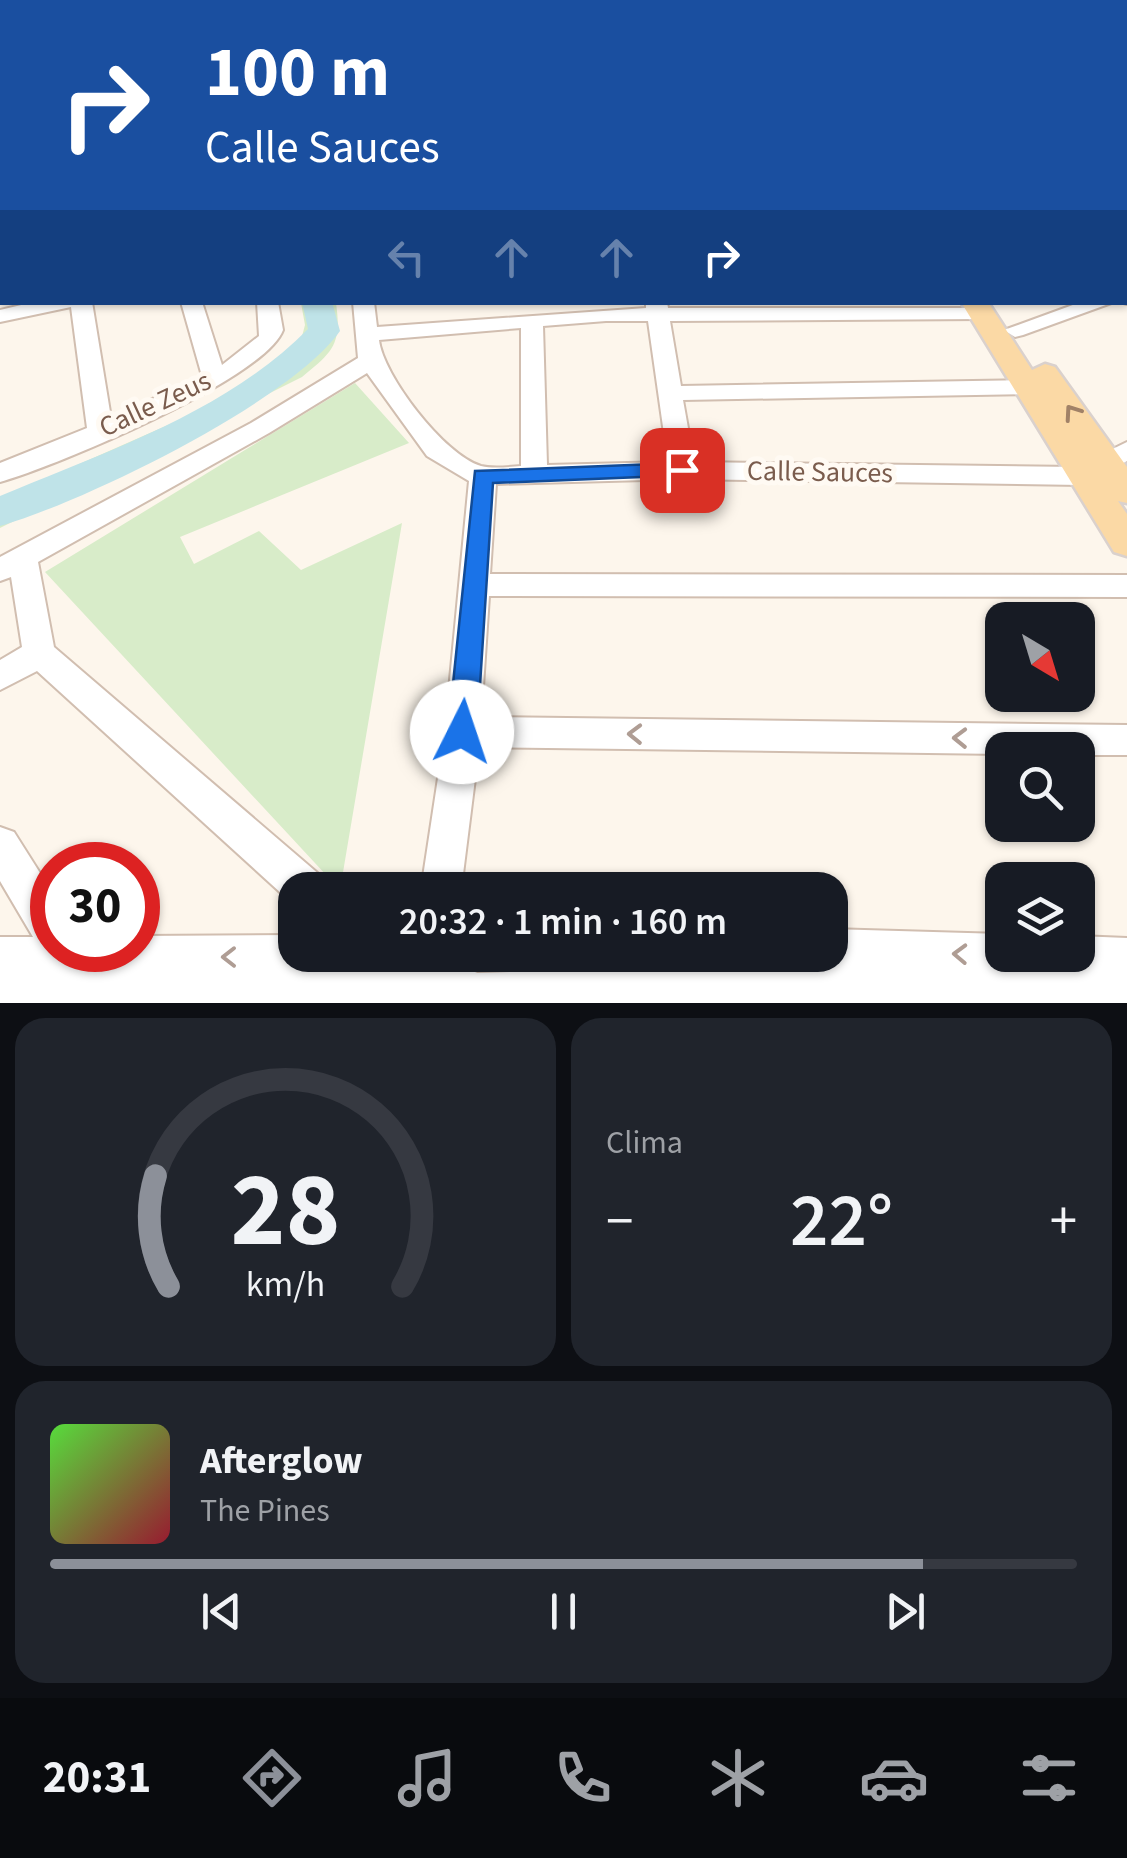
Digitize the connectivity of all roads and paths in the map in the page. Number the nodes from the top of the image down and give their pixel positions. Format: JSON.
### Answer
{"nodes":[{"id":1,"x":53,"y":305,"type":"edge"},
{"id":2,"x":81,"y":305,"type":"edge"},
{"id":3,"x":192,"y":305,"type":"edge"},
{"id":4,"x":268,"y":305,"type":"edge"},
{"id":5,"x":362,"y":305,"type":"edge"},
{"id":6,"x":1094,"y":305,"type":"edge"},
{"id":7,"x":984,"y":306,"type":"edge"},
{"id":8,"x":658,"y":308,"type":"edge"},
{"id":9,"x":0,"y":316,"type":"edge"},
{"id":10,"x":532,"y":320,"type":"junction"},
{"id":11,"x":1015,"y":330,"type":"junction"},
{"id":12,"x":368,"y":348,"type":"junction"},
{"id":13,"x":214,"y":378,"type":"junction"},
{"id":14,"x":1029,"y":387,"type":"junction"},
{"id":15,"x":667,"y":393,"type":"junction"},
{"id":16,"x":100,"y":429,"type":"junction"},
{"id":17,"x":1105,"y":462,"type":"edge"},
{"id":18,"x":682,"y":470,"type":"junction"},
{"id":19,"x":0,"y":473,"type":"edge"},
{"id":20,"x":534,"y":473,"type":"junction"},
{"id":21,"x":482,"y":476,"type":"junction"},
{"id":22,"x":1127,"y":492,"type":"edge"},
{"id":23,"x":1127,"y":543,"type":"edge"},
{"id":24,"x":11,"y":564,"type":"edge"},
{"id":25,"x":473,"y":585,"type":"junction"},
{"id":26,"x":1127,"y":586,"type":"edge"},
{"id":27,"x":39,"y":652,"type":"junction"},
{"id":28,"x":0,"y":677,"type":"edge"},
{"id":29,"x":462,"y":732,"type":"junction"},
{"id":30,"x":1127,"y":740,"type":"edge"},
{"id":31,"x":0,"y":844,"type":"edge"},
{"id":32,"x":287,"y":872,"type":"edge"},
{"id":33,"x":443,"y":872,"type":"edge"},
{"id":34,"x":30,"y":893,"type":"edge"},
{"id":35,"x":160,"y":949,"type":"edge"},
{"id":36,"x":848,"y":951,"type":"edge"},
{"id":37,"x":30,"y":952,"type":"edge"},
{"id":38,"x":278,"y":952,"type":"edge"},
{"id":39,"x":0,"y":958,"type":"edge"},
{"id":40,"x":1127,"y":960,"type":"edge"},
{"id":41,"x":693,"y":972,"type":"edge"},
{"id":42,"x":431,"y":978,"type":"edge"},
{"id":43,"x":0,"y":988,"type":"edge"},
{"id":44,"x":1127,"y":990,"type":"edge"}],
"edges":[{"from":1,"to":9,"type":"street"},
{"from":2,"to":16,"type":"street"},
{"from":3,"to":13,"type":"street"},
{"from":4,"to":13,"type":"street","name":"Calle Zeus"},
{"from":5,"to":12,"type":"street"},
{"from":6,"to":11,"type":"street"},
{"from":7,"to":8,"type":"street"},
{"from":7,"to":11,"type":"main road"},
{"from":7,"to":14,"type":"main road"},
{"from":8,"to":10,"type":"street"},
{"from":8,"to":15,"type":"street"},
{"from":10,"to":12,"type":"street"},
{"from":10,"to":20,"type":"street"},
{"from":17,"to":11,"type":"main road","one_way":true},
{"from":12,"to":21,"type":"street"},
{"from":12,"to":24,"type":"street"},
{"from":13,"to":16,"type":"street","name":"Calle Zeus"},
{"from":14,"to":15,"type":"street"},
{"from":14,"to":17,"type":"main road"},
{"from":15,"to":18,"type":"street"},
{"from":16,"to":19,"type":"street","name":"Calle Zeus"},
{"from":17,"to":18,"type":"street","name":"Calle Sauces"},
{"from":17,"to":22,"type":"main road"},
{"from":17,"to":23,"type":"main road"},
{"from":18,"to":20,"type":"street","name":"Calle Sauces"},
{"from":20,"to":21,"type":"street","name":"Calle Sauces"},
{"from":21,"to":25,"type":"street"},
{"from":24,"to":27,"type":"street"},
{"from":25,"to":26,"type":"street"},
{"from":25,"to":29,"type":"street"},
{"from":27,"to":28,"type":"street"},
{"from":27,"to":32,"type":"street"},
{"from":30,"to":29,"type":"street","one_way":true},
{"from":29,"to":33,"type":"street"},
{"from":31,"to":34,"type":"street"},
{"from":38,"to":35,"type":"street","one_way":true},
{"from":40,"to":36,"type":"street","one_way":true},
{"from":37,"to":39,"type":"street"},
{"from":41,"to":42,"type":"street"},
{"from":41,"to":44,"type":"street"},
{"from":42,"to":43,"type":"street"}]}
